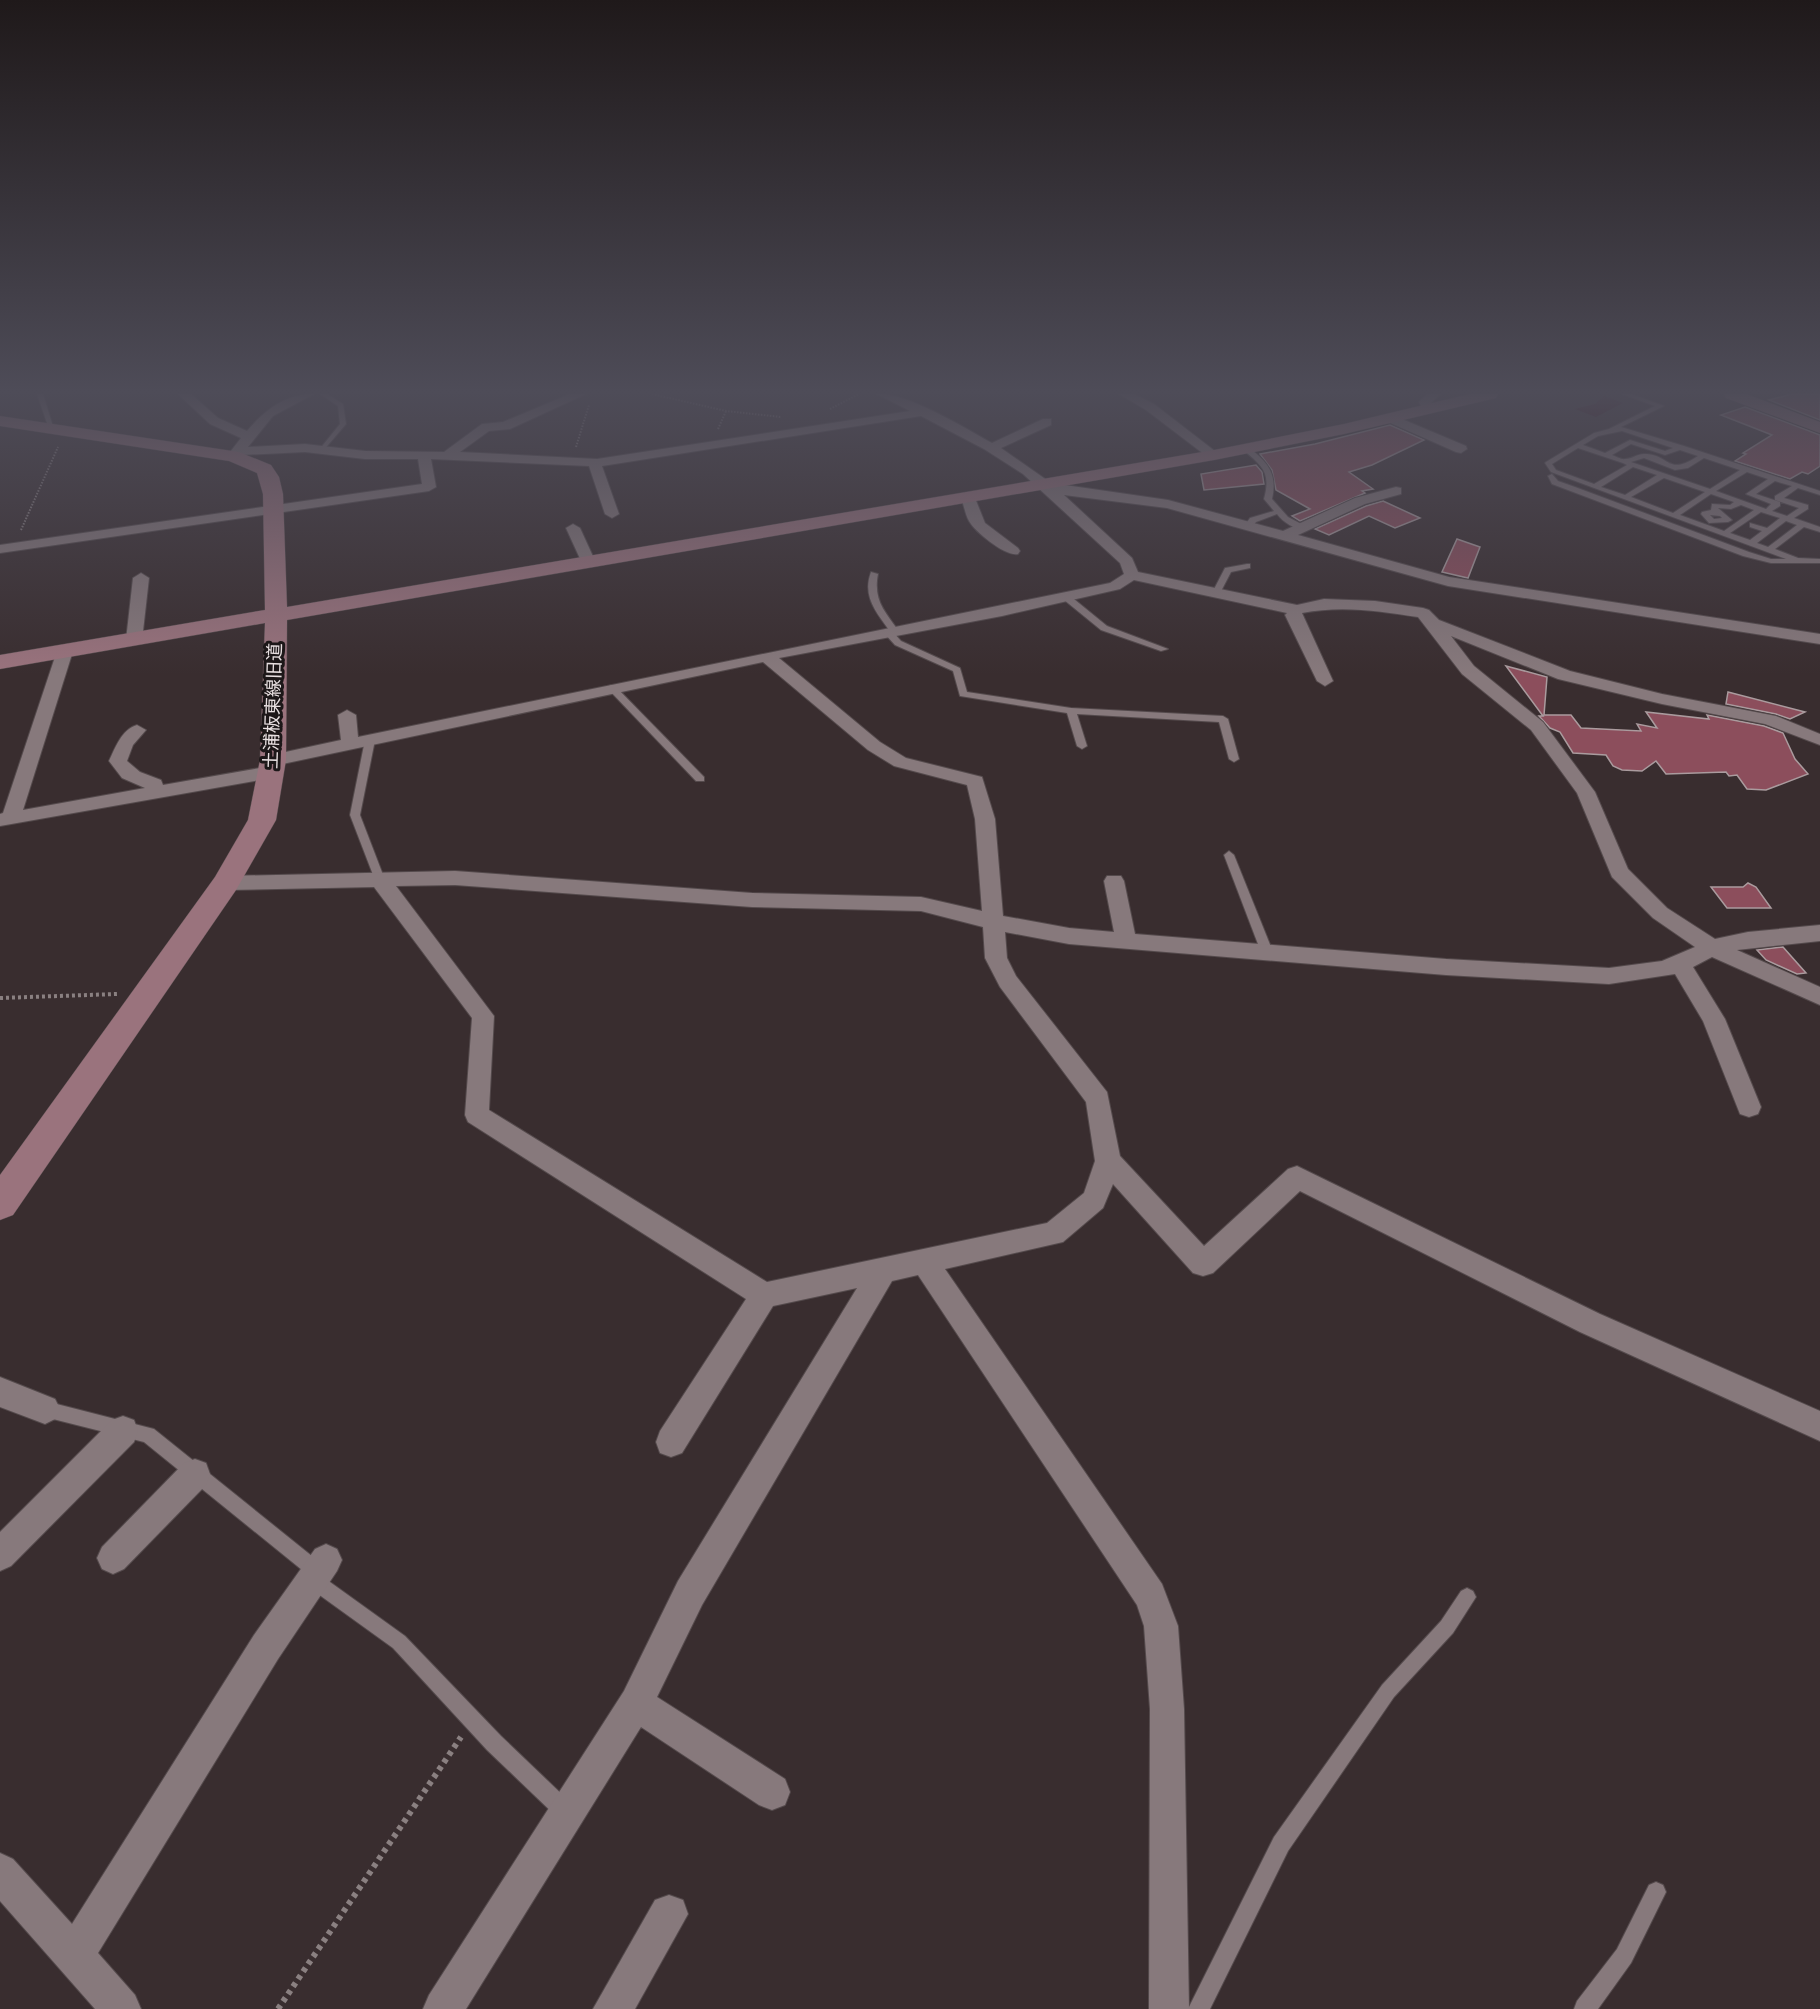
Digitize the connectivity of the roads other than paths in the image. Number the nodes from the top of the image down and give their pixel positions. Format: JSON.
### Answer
{"nodes":[{"id":1,"x":271,"y":488,"type":"edge"},
{"id":2,"x":424,"y":488,"type":"edge"},
{"id":3,"x":603,"y":488,"type":"edge"},
{"id":4,"x":1029,"y":488,"type":"edge"},
{"id":5,"x":1048,"y":488,"type":"edge"},
{"id":6,"x":1055,"y":488,"type":"edge"},
{"id":7,"x":1272,"y":488,"type":"edge"},
{"id":8,"x":1570,"y":488,"type":"edge"},
{"id":9,"x":1597,"y":488,"type":"edge"},
{"id":10,"x":1642,"y":488,"type":"edge"},
{"id":11,"x":1698,"y":488,"type":"edge"},
{"id":12,"x":1717,"y":488,"type":"edge"},
{"id":13,"x":1759,"y":488,"type":"edge"},
{"id":14,"x":1794,"y":488,"type":"edge"},
{"id":15,"x":1803,"y":488,"type":"edge"},
{"id":16,"x":1396,"y":491,"type":"dead end"},
{"id":17,"x":1710,"y":492,"type":"junction"},
{"id":18,"x":1820,"y":493,"type":"edge"},
{"id":19,"x":968,"y":498,"type":"junction"},
{"id":20,"x":1625,"y":498,"type":"junction"},
{"id":21,"x":1740,"y":502,"type":"junction"},
{"id":22,"x":1688,"y":507,"type":"junction"},
{"id":23,"x":273,"y":510,"type":"junction"},
{"id":24,"x":1763,"y":510,"type":"junction"},
{"id":25,"x":1277,"y":512,"type":"junction"},
{"id":26,"x":612,"y":514,"type":"dead end"},
{"id":27,"x":1673,"y":516,"type":"junction"},
{"id":28,"x":1747,"y":518,"type":"junction"},
{"id":29,"x":1786,"y":518,"type":"junction"},
{"id":30,"x":1803,"y":524,"type":"junction"},
{"id":31,"x":1248,"y":525,"type":"junction"},
{"id":32,"x":573,"y":528,"type":"dead end"},
{"id":33,"x":1302,"y":528,"type":"junction"},
{"id":34,"x":1820,"y":530,"type":"edge"},
{"id":35,"x":1768,"y":531,"type":"junction"},
{"id":36,"x":1724,"y":534,"type":"junction"},
{"id":37,"x":1287,"y":535,"type":"junction"},
{"id":38,"x":1787,"y":537,"type":"junction"},
{"id":39,"x":1800,"y":541,"type":"dead end"},
{"id":40,"x":1750,"y":544,"type":"junction"},
{"id":41,"x":7,"y":547,"type":"edge"},
{"id":42,"x":1769,"y":550,"type":"junction"},
{"id":43,"x":1013,"y":551,"type":"dead end"},
{"id":44,"x":1797,"y":560,"type":"junction"},
{"id":45,"x":1820,"y":561,"type":"edge"},
{"id":46,"x":589,"y":563,"type":"junction"},
{"id":47,"x":1247,"y":566,"type":"dead end"},
{"id":48,"x":874,"y":574,"type":"dead end"},
{"id":49,"x":1132,"y":575,"type":"junction"},
{"id":50,"x":141,"y":578,"type":"dead end"},
{"id":51,"x":1439,"y":578,"type":"junction"},
{"id":52,"x":1216,"y":593,"type":"junction"},
{"id":53,"x":1066,"y":597,"type":"junction"},
{"id":54,"x":1297,"y":610,"type":"junction"},
{"id":55,"x":276,"y":616,"type":"junction"},
{"id":56,"x":1428,"y":618,"type":"junction"},
{"id":57,"x":891,"y":631,"type":"junction"},
{"id":58,"x":1820,"y":639,"type":"edge"},
{"id":59,"x":134,"y":640,"type":"junction"},
{"id":60,"x":1164,"y":650,"type":"dead end"},
{"id":61,"x":65,"y":651,"type":"junction"},
{"id":62,"x":766,"y":656,"type":"junction"},
{"id":63,"x":0,"y":662,"type":"edge"},
{"id":64,"x":1325,"y":681,"type":"dead end"},
{"id":65,"x":612,"y":688,"type":"junction"},
{"id":66,"x":1071,"y":711,"type":"junction"},
{"id":67,"x":347,"y":715,"type":"dead end"},
{"id":68,"x":137,"y":730,"type":"dead end"},
{"id":69,"x":370,"y":740,"type":"junction"},
{"id":70,"x":1820,"y":740,"type":"edge"},
{"id":71,"x":350,"y":744,"type":"junction"},
{"id":72,"x":1082,"y":746,"type":"dead end"},
{"id":73,"x":1234,"y":759,"type":"dead end"},
{"id":74,"x":272,"y":766,"type":"junction"},
{"id":75,"x":700,"y":779,"type":"dead end"},
{"id":76,"x":154,"y":793,"type":"junction"},
{"id":77,"x":6,"y":819,"type":"edge"},
{"id":78,"x":1229,"y":855,"type":"dead end"},
{"id":79,"x":380,"y":880,"type":"junction"},
{"id":80,"x":1114,"y":881,"type":"dead end"},
{"id":81,"x":226,"y":883,"type":"junction"},
{"id":82,"x":994,"y":922,"type":"junction"},
{"id":83,"x":1820,"y":933,"type":"edge"},
{"id":84,"x":1126,"y":940,"type":"junction"},
{"id":85,"x":1712,"y":948,"type":"junction"},
{"id":86,"x":1267,"y":952,"type":"junction"},
{"id":87,"x":1680,"y":964,"type":"junction"},
{"id":88,"x":1820,"y":996,"type":"edge"},
{"id":89,"x":1749,"y":1107,"type":"dead end"},
{"id":90,"x":1108,"y":1161,"type":"junction"},
{"id":91,"x":0,"y":1204,"type":"edge"},
{"id":92,"x":924,"y":1261,"type":"junction"},
{"id":93,"x":883,"y":1270,"type":"junction"},
{"id":94,"x":764,"y":1295,"type":"junction"},
{"id":95,"x":0,"y":1392,"type":"edge"},
{"id":96,"x":45,"y":1409,"type":"joint"},
{"id":97,"x":1820,"y":1426,"type":"edge"},
{"id":98,"x":123,"y":1431,"type":"junction"},
{"id":99,"x":671,"y":1442,"type":"dead end"},
{"id":100,"x":195,"y":1474,"type":"junction"},
{"id":101,"x":0,"y":1555,"type":"edge"},
{"id":102,"x":113,"y":1558,"type":"dead end"},
{"id":103,"x":319,"y":1571,"type":"junction"},
{"id":104,"x":1467,"y":1597,"type":"dead end"},
{"id":105,"x":636,"y":1703,"type":"junction"},
{"id":106,"x":772,"y":1792,"type":"dead end"},
{"id":107,"x":567,"y":1813,"type":"junction"},
{"id":108,"x":0,"y":1872,"type":"edge"},
{"id":109,"x":1656,"y":1892,"type":"dead end"},
{"id":110,"x":669,"y":1914,"type":"dead end"},
{"id":111,"x":74,"y":1956,"type":"junction"},
{"id":112,"x":121,"y":2009,"type":"edge"},
{"id":113,"x":443,"y":2009,"type":"edge"},
{"id":114,"x":613,"y":2009,"type":"edge"},
{"id":115,"x":1168,"y":2009,"type":"edge"},
{"id":116,"x":1199,"y":2009,"type":"edge"},
{"id":117,"x":1585,"y":2009,"type":"edge"}],
"edges":[{"from":1,"to":23,"type":"street","name":"土浦板東線旧道"},
{"from":2,"to":23,"type":"street"},
{"from":3,"to":26,"type":"street"},
{"from":4,"to":19,"type":"street"},
{"from":5,"to":49,"type":"street"},
{"from":6,"to":31,"type":"street"},
{"from":7,"to":25,"type":"lane"},
{"from":8,"to":44,"type":"lane"},
{"from":9,"to":20,"type":"lane"},
{"from":10,"to":20,"type":"lane"},
{"from":11,"to":17,"type":"lane"},
{"from":12,"to":17,"type":"lane"},
{"from":13,"to":24,"type":"lane"},
{"from":14,"to":29,"type":"lane"},
{"from":15,"to":18,"type":"lane"},
{"from":16,"to":33,"type":"street"},
{"from":17,"to":21,"type":"lane"},
{"from":17,"to":22,"type":"lane"},
{"from":19,"to":43,"type":"street"},
{"from":19,"to":46,"type":"street"},
{"from":20,"to":27,"type":"lane"},
{"from":21,"to":22,"type":"lane"},
{"from":21,"to":24,"type":"lane"},
{"from":22,"to":27,"type":"lane"},
{"from":23,"to":41,"type":"street"},
{"from":23,"to":55,"type":"street","name":"土浦板東線旧道"},
{"from":24,"to":28,"type":"lane"},
{"from":24,"to":29,"type":"lane"},
{"from":25,"to":31,"type":"lane"},
{"from":25,"to":33,"type":"lane"},
{"from":27,"to":36,"type":"lane"},
{"from":28,"to":35,"type":"lane"},
{"from":28,"to":36,"type":"lane"},
{"from":29,"to":30,"type":"lane"},
{"from":29,"to":35,"type":"lane"},
{"from":30,"to":34,"type":"lane"},
{"from":30,"to":38,"type":"lane"},
{"from":31,"to":37,"type":"street"},
{"from":32,"to":46,"type":"street"},
{"from":33,"to":37,"type":"street"},
{"from":35,"to":40,"type":"lane"},
{"from":36,"to":40,"type":"lane"},
{"from":37,"to":51,"type":"street"},
{"from":38,"to":39,"type":"lane"},
{"from":38,"to":42,"type":"lane"},
{"from":40,"to":42,"type":"lane"},
{"from":42,"to":44,"type":"lane"},
{"from":44,"to":45,"type":"lane"},
{"from":46,"to":55,"type":"street"},
{"from":47,"to":52,"type":"lane"},
{"from":48,"to":57,"type":"lane"},
{"from":49,"to":52,"type":"street"},
{"from":49,"to":53,"type":"street"},
{"from":50,"to":59,"type":"street"},
{"from":51,"to":56,"type":"street"},
{"from":51,"to":58,"type":"street"},
{"from":52,"to":54,"type":"street"},
{"from":53,"to":57,"type":"street"},
{"from":53,"to":60,"type":"lane"},
{"from":54,"to":56,"type":"street"},
{"from":54,"to":64,"type":"street"},
{"from":55,"to":59,"type":"street"},
{"from":55,"to":74,"type":"street","name":"土浦板東線旧道"},
{"from":56,"to":70,"type":"street"},
{"from":56,"to":85,"type":"street"},
{"from":57,"to":62,"type":"street"},
{"from":57,"to":66,"type":"lane"},
{"from":59,"to":61,"type":"street"},
{"from":61,"to":63,"type":"street"},
{"from":61,"to":77,"type":"street"},
{"from":62,"to":65,"type":"street"},
{"from":62,"to":82,"type":"street"},
{"from":65,"to":69,"type":"street"},
{"from":65,"to":75,"type":"lane"},
{"from":66,"to":72,"type":"lane"},
{"from":66,"to":73,"type":"lane"},
{"from":67,"to":71,"type":"street"},
{"from":68,"to":76,"type":"street"},
{"from":69,"to":71,"type":"street"},
{"from":69,"to":79,"type":"lane"},
{"from":71,"to":74,"type":"street"},
{"from":74,"to":76,"type":"street"},
{"from":74,"to":81,"type":"street","name":"土浦板東線旧道"},
{"from":76,"to":77,"type":"street"},
{"from":78,"to":86,"type":"lane"},
{"from":79,"to":81,"type":"street"},
{"from":79,"to":82,"type":"street"},
{"from":79,"to":94,"type":"street"},
{"from":80,"to":84,"type":"street"},
{"from":81,"to":91,"type":"street","name":"土浦板東線旧道"},
{"from":82,"to":84,"type":"street"},
{"from":82,"to":90,"type":"street"},
{"from":83,"to":85,"type":"street"},
{"from":84,"to":86,"type":"street"},
{"from":85,"to":87,"type":"street"},
{"from":85,"to":88,"type":"street"},
{"from":86,"to":87,"type":"street"},
{"from":87,"to":89,"type":"street"},
{"from":90,"to":92,"type":"street"},
{"from":90,"to":97,"type":"street"},
{"from":92,"to":93,"type":"street"},
{"from":92,"to":115,"type":"street"},
{"from":93,"to":94,"type":"street"},
{"from":93,"to":105,"type":"street"},
{"from":94,"to":99,"type":"street"},
{"from":95,"to":96,"type":"street"},
{"from":96,"to":98,"type":"lane"},
{"from":98,"to":100,"type":"lane"},
{"from":98,"to":101,"type":"street"},
{"from":100,"to":102,"type":"street"},
{"from":100,"to":103,"type":"lane"},
{"from":103,"to":107,"type":"lane"},
{"from":103,"to":111,"type":"street"},
{"from":104,"to":116,"type":"lane"},
{"from":105,"to":106,"type":"street"},
{"from":105,"to":107,"type":"street"},
{"from":107,"to":113,"type":"street"},
{"from":108,"to":111,"type":"street"},
{"from":109,"to":117,"type":"lane"},
{"from":110,"to":114,"type":"street"},
{"from":111,"to":112,"type":"street"}]}
